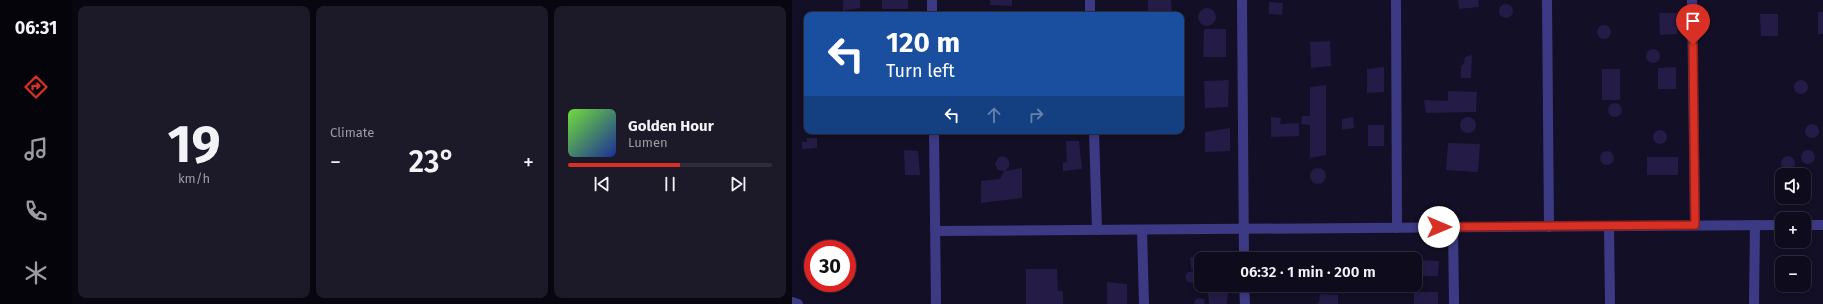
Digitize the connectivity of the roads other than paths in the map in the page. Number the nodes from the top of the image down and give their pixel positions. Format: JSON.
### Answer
{"nodes":[{"id":1,"x":932,"y":0,"type":"edge"},
{"id":2,"x":1090,"y":0,"type":"edge"},
{"id":3,"x":1242,"y":0,"type":"edge"},
{"id":4,"x":1396,"y":0,"type":"edge"},
{"id":5,"x":1547,"y":0,"type":"edge"},
{"id":6,"x":1692,"y":0,"type":"edge"},
{"id":7,"x":932,"y":12,"type":"edge"},
{"id":8,"x":1090,"y":12,"type":"edge"},
{"id":9,"x":934,"y":134,"type":"edge"},
{"id":10,"x":1094,"y":134,"type":"edge"},
{"id":11,"x":1823,"y":224,"type":"edge"},
{"id":12,"x":1695,"y":225,"type":"junction"},
{"id":13,"x":1755,"y":225,"type":"junction"},
{"id":14,"x":1775,"y":225,"type":"edge"},
{"id":15,"x":1811,"y":225,"type":"edge"},
{"id":16,"x":1549,"y":226,"type":"junction"},
{"id":17,"x":1609,"y":226,"type":"junction"},
{"id":18,"x":1453,"y":227,"type":"junction"},
{"id":19,"x":1397,"y":228,"type":"junction"},
{"id":20,"x":1243,"y":229,"type":"junction"},
{"id":21,"x":1097,"y":230,"type":"junction"},
{"id":22,"x":1142,"y":230,"type":"junction"},
{"id":23,"x":935,"y":231,"type":"junction"},
{"id":24,"x":1244,"y":252,"type":"edge"},
{"id":25,"x":1244,"y":292,"type":"edge"},
{"id":26,"x":792,"y":302,"type":"edge"},
{"id":27,"x":798,"y":304,"type":"edge"},
{"id":28,"x":936,"y":304,"type":"edge"},
{"id":29,"x":1144,"y":304,"type":"edge"},
{"id":30,"x":1245,"y":304,"type":"edge"},
{"id":31,"x":1454,"y":304,"type":"edge"},
{"id":32,"x":1610,"y":304,"type":"edge"},
{"id":33,"x":1754,"y":304,"type":"edge"}],
"edges":[{"from":1,"to":7,"type":"street"},
{"from":2,"to":8,"type":"street"},
{"from":3,"to":20,"type":"street"},
{"from":4,"to":19,"type":"street"},
{"from":5,"to":16,"type":"street"},
{"from":6,"to":12,"type":"street"},
{"from":9,"to":23,"type":"street"},
{"from":10,"to":21,"type":"street"},
{"from":11,"to":15,"type":"street"},
{"from":12,"to":13,"type":"street"},
{"from":12,"to":17,"type":"street"},
{"from":13,"to":14,"type":"street"},
{"from":13,"to":33,"type":"street"},
{"from":16,"to":17,"type":"street"},
{"from":16,"to":18,"type":"street"},
{"from":17,"to":32,"type":"street"},
{"from":18,"to":19,"type":"street"},
{"from":18,"to":31,"type":"street"},
{"from":19,"to":20,"type":"street"},
{"from":20,"to":22,"type":"street"},
{"from":20,"to":24,"type":"street"},
{"from":21,"to":22,"type":"street"},
{"from":21,"to":23,"type":"street"},
{"from":22,"to":29,"type":"street"},
{"from":23,"to":28,"type":"street"},
{"from":25,"to":30,"type":"street"},
{"from":26,"to":27,"type":"street"}]}
